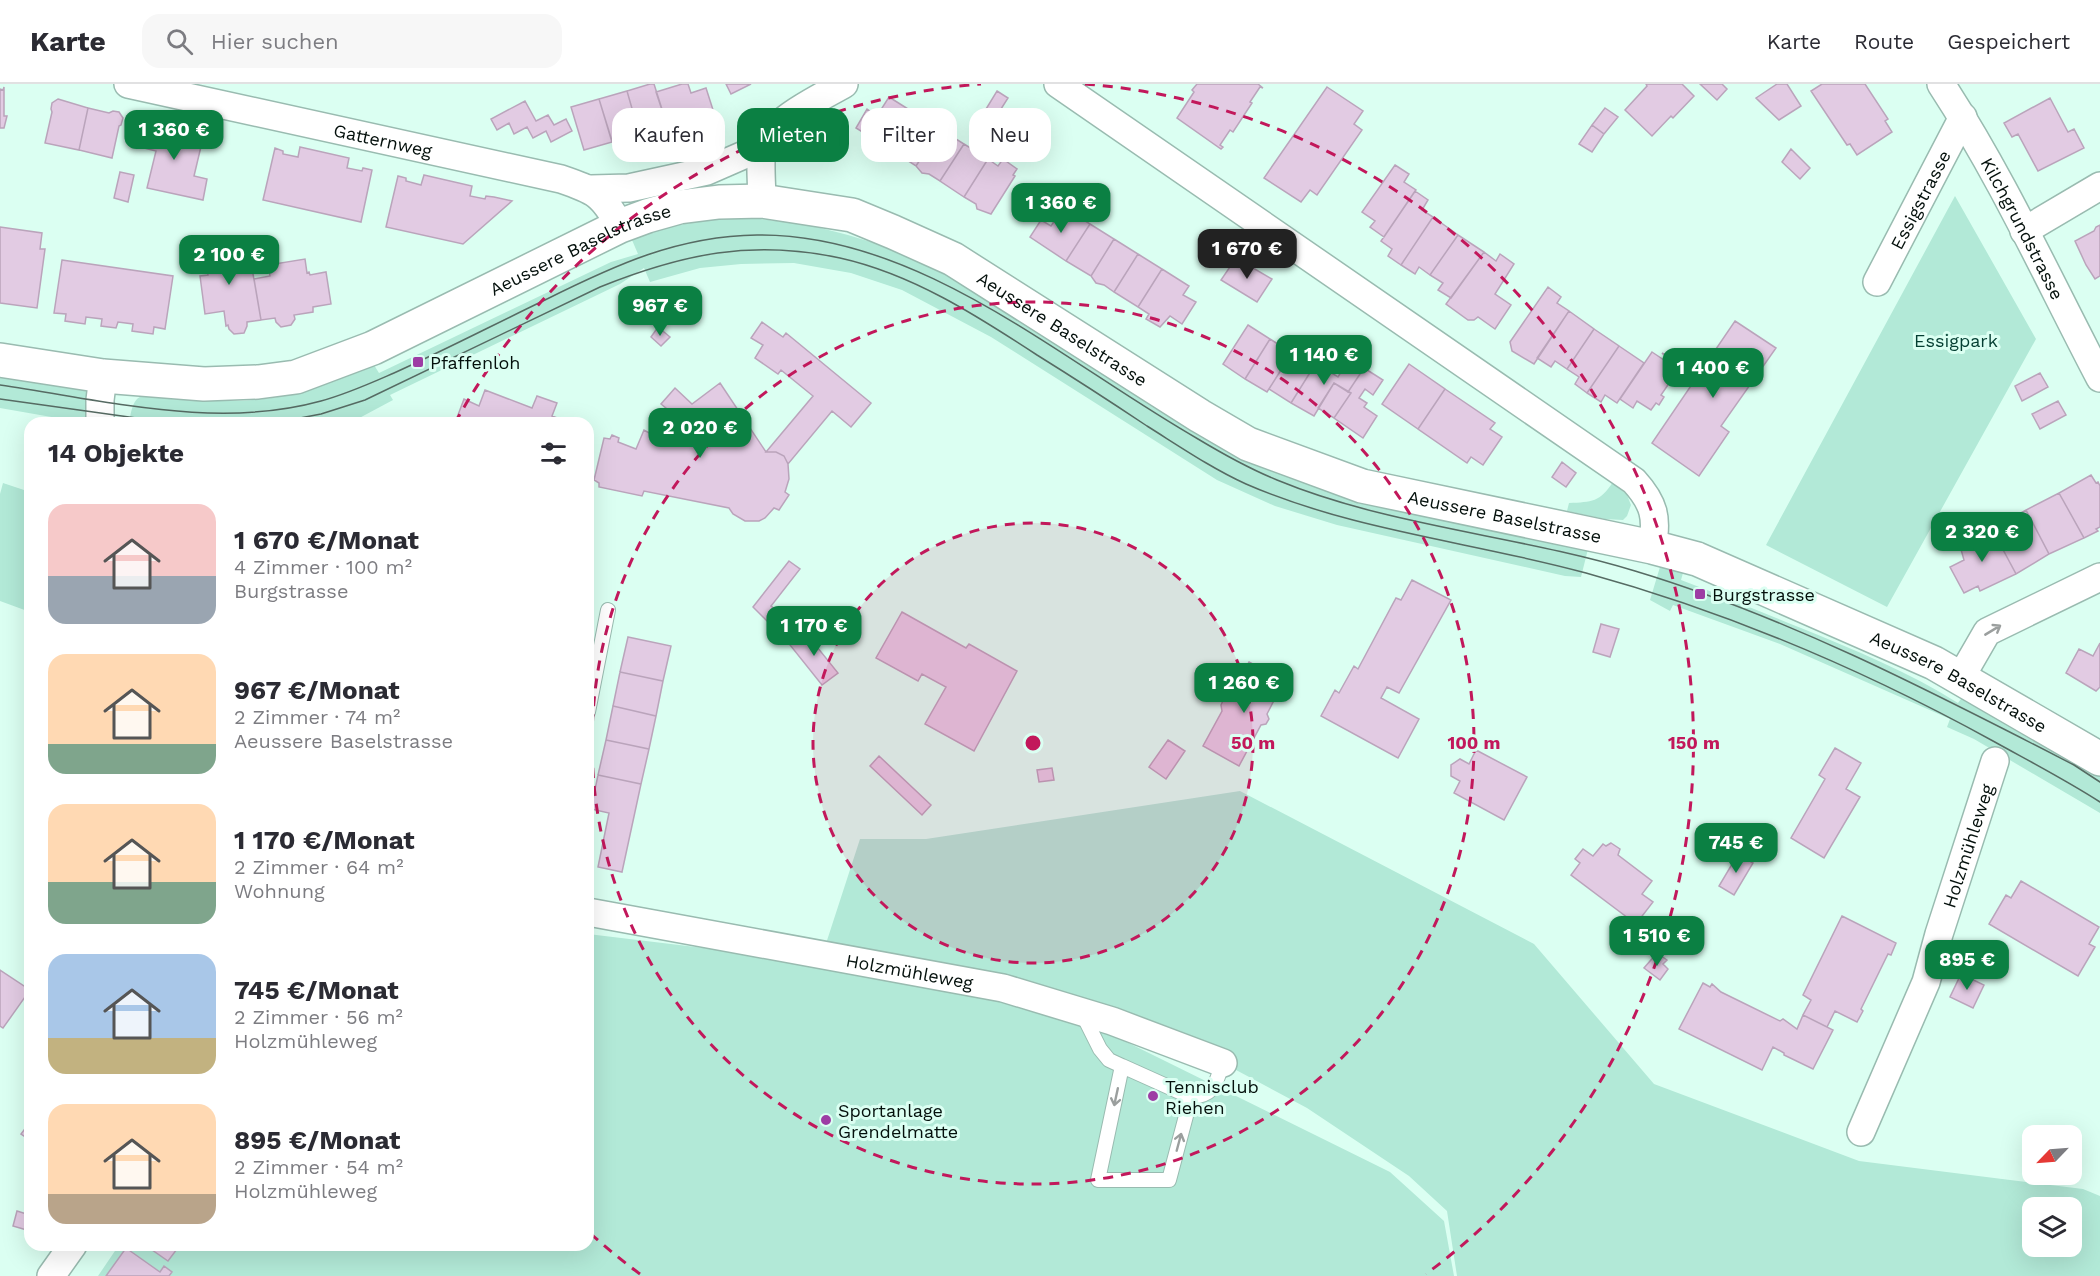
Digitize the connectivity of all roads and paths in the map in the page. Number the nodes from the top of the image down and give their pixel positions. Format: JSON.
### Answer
{"nodes":[{"id":1,"x":128,"y":84,"type":"edge"},
{"id":2,"x":844,"y":84,"type":"edge"},
{"id":3,"x":1058,"y":84,"type":"edge"},
{"id":4,"x":1941,"y":84,"type":"edge"},
{"id":5,"x":805,"y":108,"type":"edge"},
{"id":6,"x":1963,"y":117,"type":"junction"},
{"id":7,"x":737,"y":158,"type":"edge"},
{"id":8,"x":762,"y":162,"type":"edge"},
{"id":9,"x":2100,"y":186,"type":"edge"},
{"id":10,"x":591,"y":189,"type":"junction"},
{"id":11,"x":762,"y":201,"type":"junction"},
{"id":12,"x":621,"y":226,"type":"junction"},
{"id":13,"x":2024,"y":231,"type":"junction"},
{"id":14,"x":1877,"y":282,"type":"dead end"},
{"id":15,"x":0,"y":360,"type":"edge"},
{"id":16,"x":103,"y":376,"type":"junction"},
{"id":17,"x":2100,"y":378,"type":"edge"},
{"id":18,"x":100,"y":417,"type":"edge"},
{"id":19,"x":1652,"y":547,"type":"junction"},
{"id":20,"x":2100,"y":577,"type":"edge"},
{"id":21,"x":608,"y":610,"type":"dead end"},
{"id":22,"x":1961,"y":677,"type":"junction"},
{"id":23,"x":594,"y":681,"type":"edge"},
{"id":24,"x":2100,"y":759,"type":"edge"},
{"id":25,"x":1995,"y":760,"type":"dead end"},
{"id":26,"x":594,"y":913,"type":"edge"},
{"id":27,"x":1082,"y":1014,"type":"junction"},
{"id":28,"x":1223,"y":1063,"type":"joint"},
{"id":29,"x":1122,"y":1066,"type":"junction"},
{"id":30,"x":1191,"y":1097,"type":"junction"},
{"id":31,"x":1861,"y":1132,"type":"dead end"},
{"id":32,"x":69,"y":1251,"type":"edge"},
{"id":33,"x":51,"y":1276,"type":"edge"}],
"edges":[{"from":1,"to":10,"type":"street","name":"Gatternweg"},
{"from":2,"to":5,"type":"street"},
{"from":3,"to":19,"type":"street"},
{"from":4,"to":6,"type":"street","name":"Kilchgrundstrasse"},
{"from":6,"to":13,"type":"street","name":"Kilchgrundstrasse"},
{"from":6,"to":14,"type":"street","name":"Essigstrasse"},
{"from":7,"to":10,"type":"street"},
{"from":8,"to":11,"type":"street"},
{"from":9,"to":13,"type":"street"},
{"from":10,"to":12,"type":"street","name":"Gatternweg"},
{"from":11,"to":12,"type":"main road","name":"Aeussere Baselstrasse"},
{"from":11,"to":19,"type":"main road","name":"Aeussere Baselstrasse"},
{"from":12,"to":16,"type":"main road","name":"Aeussere Baselstrasse"},
{"from":13,"to":17,"type":"street","name":"Kilchgrundstrasse"},
{"from":15,"to":16,"type":"main road","name":"Aeussere Baselstrasse"},
{"from":16,"to":18,"type":"street"},
{"from":19,"to":22,"type":"main road","name":"Aeussere Baselstrasse"},
{"from":22,"to":20,"type":"street","one_way":true},
{"from":21,"to":23,"type":"lane"},
{"from":22,"to":24,"type":"main road","name":"Aeussere Baselstrasse"},
{"from":25,"to":31,"type":"street","name":"Holzmühleweg"},
{"from":26,"to":27,"type":"street","name":"Holzmühleweg"},
{"from":27,"to":28,"type":"street","name":"Holzmühleweg"},
{"from":27,"to":29,"type":"lane"},
{"from":28,"to":30,"type":"lane"},
{"from":29,"to":30,"type":"lane"},
{"from":29,"to":30,"type":"lane","one_way":true},
{"from":32,"to":33,"type":"street"}]}
